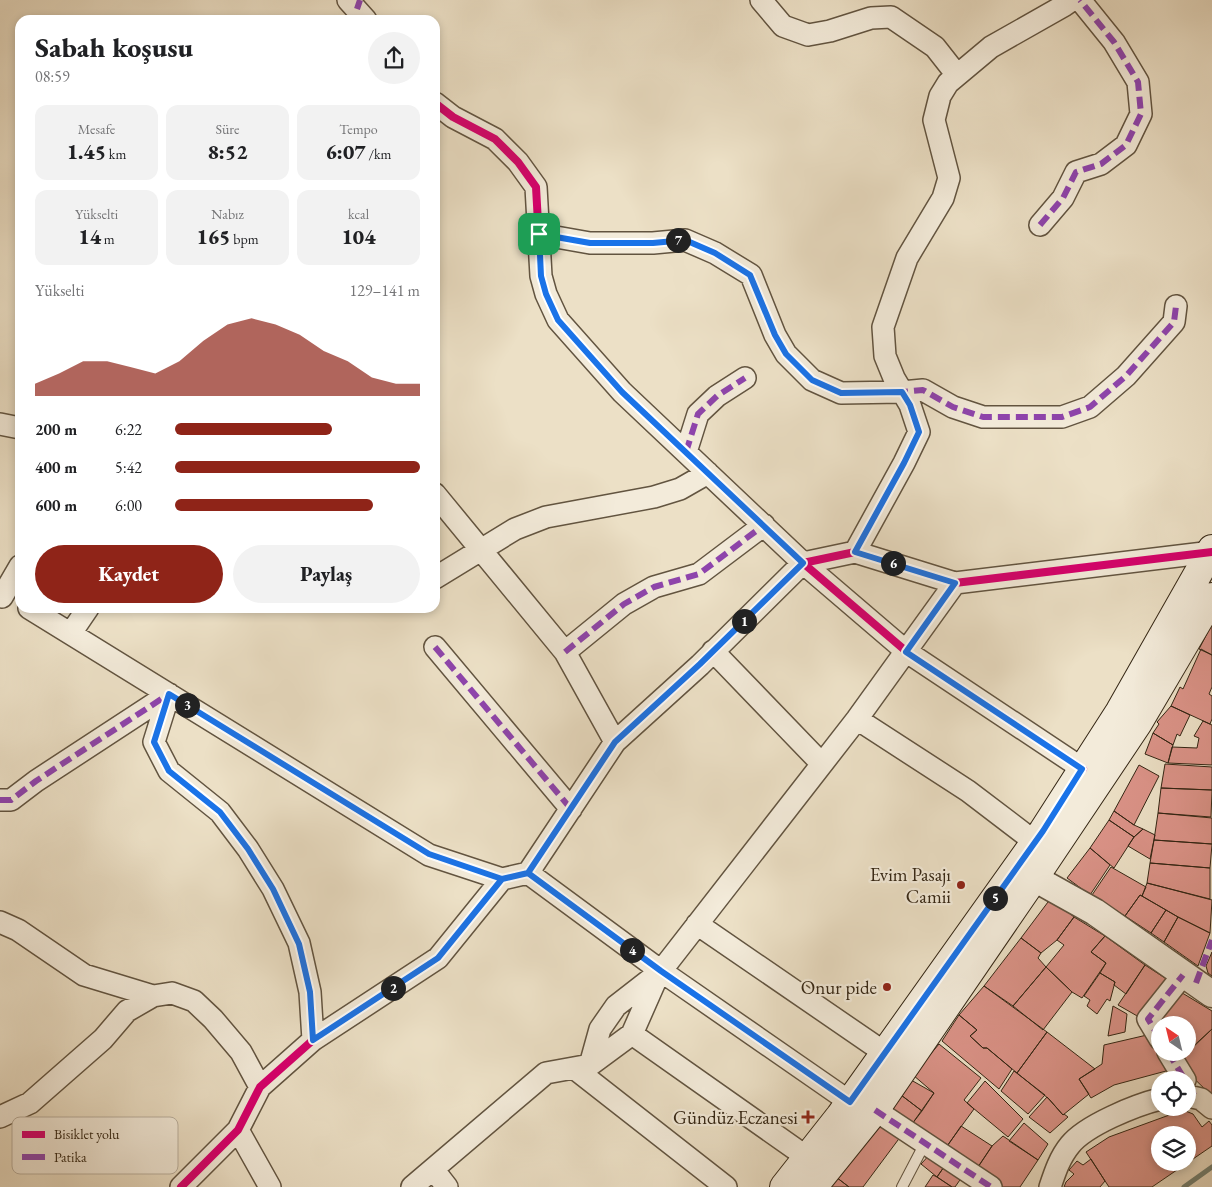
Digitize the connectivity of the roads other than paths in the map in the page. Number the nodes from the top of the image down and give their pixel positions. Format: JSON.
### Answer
{"nodes":[{"id":1,"x":761,"y":0,"type":"edge"},
{"id":2,"x":1072,"y":0,"type":"edge"},
{"id":3,"x":1080,"y":0,"type":"edge"},
{"id":4,"x":957,"y":75,"type":"junction"},
{"id":5,"x":440,"y":107,"type":"edge"},
{"id":6,"x":1040,"y":225,"type":"dead end"},
{"id":7,"x":539,"y":234,"type":"junction"},
{"id":8,"x":1176,"y":306,"type":"dead end"},
{"id":9,"x":745,"y":378,"type":"dead end"},
{"id":10,"x":902,"y":392,"type":"junction"},
{"id":11,"x":0,"y":424,"type":"edge"},
{"id":12,"x":15,"y":427,"type":"edge"},
{"id":13,"x":686,"y":452,"type":"junction"},
{"id":14,"x":708,"y":472,"type":"junction"},
{"id":15,"x":440,"y":500,"type":"edge"},
{"id":16,"x":764,"y":525,"type":"junction"},
{"id":17,"x":480,"y":549,"type":"junction"},
{"id":18,"x":1211,"y":551,"type":"edge"},
{"id":19,"x":855,"y":552,"type":"junction"},
{"id":20,"x":803,"y":563,"type":"junction"},
{"id":21,"x":440,"y":575,"type":"edge"},
{"id":22,"x":15,"y":577,"type":"edge"},
{"id":23,"x":955,"y":583,"type":"junction"},
{"id":24,"x":6,"y":597,"type":"edge"},
{"id":25,"x":1212,"y":597,"type":"edge"},
{"id":26,"x":37,"y":613,"type":"edge"},
{"id":27,"x":85,"y":613,"type":"edge"},
{"id":28,"x":71,"y":633,"type":"junction"},
{"id":29,"x":435,"y":647,"type":"dead end"},
{"id":30,"x":713,"y":651,"type":"junction"},
{"id":31,"x":565,"y":652,"type":"junction"},
{"id":32,"x":906,"y":652,"type":"junction"},
{"id":33,"x":169,"y":694,"type":"junction"},
{"id":34,"x":857,"y":719,"type":"junction"},
{"id":35,"x":615,"y":742,"type":"junction"},
{"id":36,"x":822,"y":764,"type":"junction"},
{"id":37,"x":1082,"y":769,"type":"junction"},
{"id":38,"x":0,"y":800,"type":"edge"},
{"id":39,"x":571,"y":809,"type":"junction"},
{"id":40,"x":1035,"y":842,"type":"junction"},
{"id":41,"x":1026,"y":872,"type":"junction"},
{"id":42,"x":528,"y":873,"type":"junction"},
{"id":43,"x":502,"y":879,"type":"junction"},
{"id":44,"x":0,"y":922,"type":"edge"},
{"id":45,"x":698,"y":924,"type":"junction"},
{"id":46,"x":661,"y":971,"type":"junction"},
{"id":47,"x":1183,"y":974,"type":"junction"},
{"id":48,"x":1212,"y":994,"type":"edge"},
{"id":49,"x":152,"y":996,"type":"junction"},
{"id":50,"x":1151,"y":1024,"type":"edge"},
{"id":51,"x":632,"y":1034,"type":"junction"},
{"id":52,"x":313,"y":1040,"type":"junction"},
{"id":53,"x":885,"y":1053,"type":"junction"},
{"id":54,"x":582,"y":1067,"type":"junction"},
{"id":55,"x":260,"y":1087,"type":"junction"},
{"id":56,"x":1151,"y":1103,"type":"edge"},
{"id":57,"x":862,"y":1106,"type":"junction"},
{"id":58,"x":0,"y":1117,"type":"edge"},
{"id":59,"x":238,"y":1130,"type":"junction"},
{"id":60,"x":925,"y":1143,"type":"junction"},
{"id":61,"x":808,"y":1158,"type":"junction"},
{"id":62,"x":433,"y":1169,"type":"junction"},
{"id":63,"x":905,"y":1186,"type":"edge"},
{"id":64,"x":181,"y":1187,"type":"edge"},
{"id":65,"x":270,"y":1187,"type":"edge"},
{"id":66,"x":412,"y":1187,"type":"edge"},
{"id":67,"x":447,"y":1187,"type":"edge"},
{"id":68,"x":726,"y":1187,"type":"edge"},
{"id":69,"x":784,"y":1187,"type":"edge"},
{"id":70,"x":814,"y":1187,"type":"edge"},
{"id":71,"x":991,"y":1187,"type":"edge"},
{"id":72,"x":1050,"y":1187,"type":"edge"}],
"edges":[{"from":1,"to":4,"type":"street"},
{"from":2,"to":4,"type":"street"},
{"from":3,"to":6,"type":"street"},
{"from":4,"to":10,"type":"street"},
{"from":5,"to":7,"type":"street"},
{"from":7,"to":10,"type":"street"},
{"from":7,"to":13,"type":"street"},
{"from":8,"to":10,"type":"street"},
{"from":9,"to":13,"type":"street"},
{"from":10,"to":19,"type":"street"},
{"from":11,"to":12,"type":"street"},
{"from":13,"to":14,"type":"street"},
{"from":14,"to":16,"type":"street"},
{"from":14,"to":17,"type":"street"},
{"from":15,"to":17,"type":"street"},
{"from":16,"to":20,"type":"street"},
{"from":16,"to":31,"type":"street"},
{"from":17,"to":21,"type":"street"},
{"from":17,"to":31,"type":"street"},
{"from":18,"to":23,"type":"street"},
{"from":18,"to":37,"type":"main road"},
{"from":19,"to":20,"type":"street"},
{"from":19,"to":23,"type":"street"},
{"from":20,"to":30,"type":"street"},
{"from":20,"to":32,"type":"street"},
{"from":22,"to":24,"type":"street"},
{"from":23,"to":32,"type":"street"},
{"from":25,"to":41,"type":"main road"},
{"from":26,"to":28,"type":"street"},
{"from":27,"to":28,"type":"street"},
{"from":28,"to":33,"type":"street"},
{"from":29,"to":39,"type":"street"},
{"from":30,"to":35,"type":"street"},
{"from":30,"to":36,"type":"street"},
{"from":31,"to":35,"type":"street"},
{"from":32,"to":34,"type":"street"},
{"from":32,"to":37,"type":"street"},
{"from":33,"to":38,"type":"street"},
{"from":33,"to":43,"type":"street"},
{"from":33,"to":52,"type":"street"},
{"from":34,"to":36,"type":"street"},
{"from":34,"to":40,"type":"street"},
{"from":35,"to":39,"type":"street"},
{"from":36,"to":45,"type":"street"},
{"from":37,"to":40,"type":"main road"},
{"from":39,"to":42,"type":"street"},
{"from":40,"to":41,"type":"main road"},
{"from":41,"to":47,"type":"street"},
{"from":41,"to":53,"type":"main road"},
{"from":41,"to":57,"type":"main road"},
{"from":42,"to":43,"type":"street"},
{"from":42,"to":46,"type":"street"},
{"from":43,"to":52,"type":"street"},
{"from":44,"to":49,"type":"street"},
{"from":45,"to":46,"type":"street"},
{"from":45,"to":53,"type":"street"},
{"from":46,"to":51,"type":"street"},
{"from":46,"to":54,"type":"street"},
{"from":46,"to":57,"type":"street"},
{"from":47,"to":48,"type":"street"},
{"from":47,"to":50,"type":"street"},
{"from":49,"to":55,"type":"street"},
{"from":49,"to":58,"type":"street"},
{"from":51,"to":54,"type":"street"},
{"from":51,"to":61,"type":"street"},
{"from":52,"to":55,"type":"street"},
{"from":53,"to":57,"type":"main road"},
{"from":54,"to":62,"type":"street"},
{"from":54,"to":68,"type":"street"},
{"from":55,"to":59,"type":"street"},
{"from":56,"to":72,"type":"street"},
{"from":57,"to":60,"type":"street"},
{"from":57,"to":61,"type":"main road"},
{"from":57,"to":70,"type":"main road"},
{"from":59,"to":64,"type":"street"},
{"from":59,"to":65,"type":"street"},
{"from":60,"to":63,"type":"lane"},
{"from":60,"to":71,"type":"street"},
{"from":61,"to":69,"type":"main road"},
{"from":62,"to":66,"type":"street"},
{"from":62,"to":67,"type":"street"}]}
